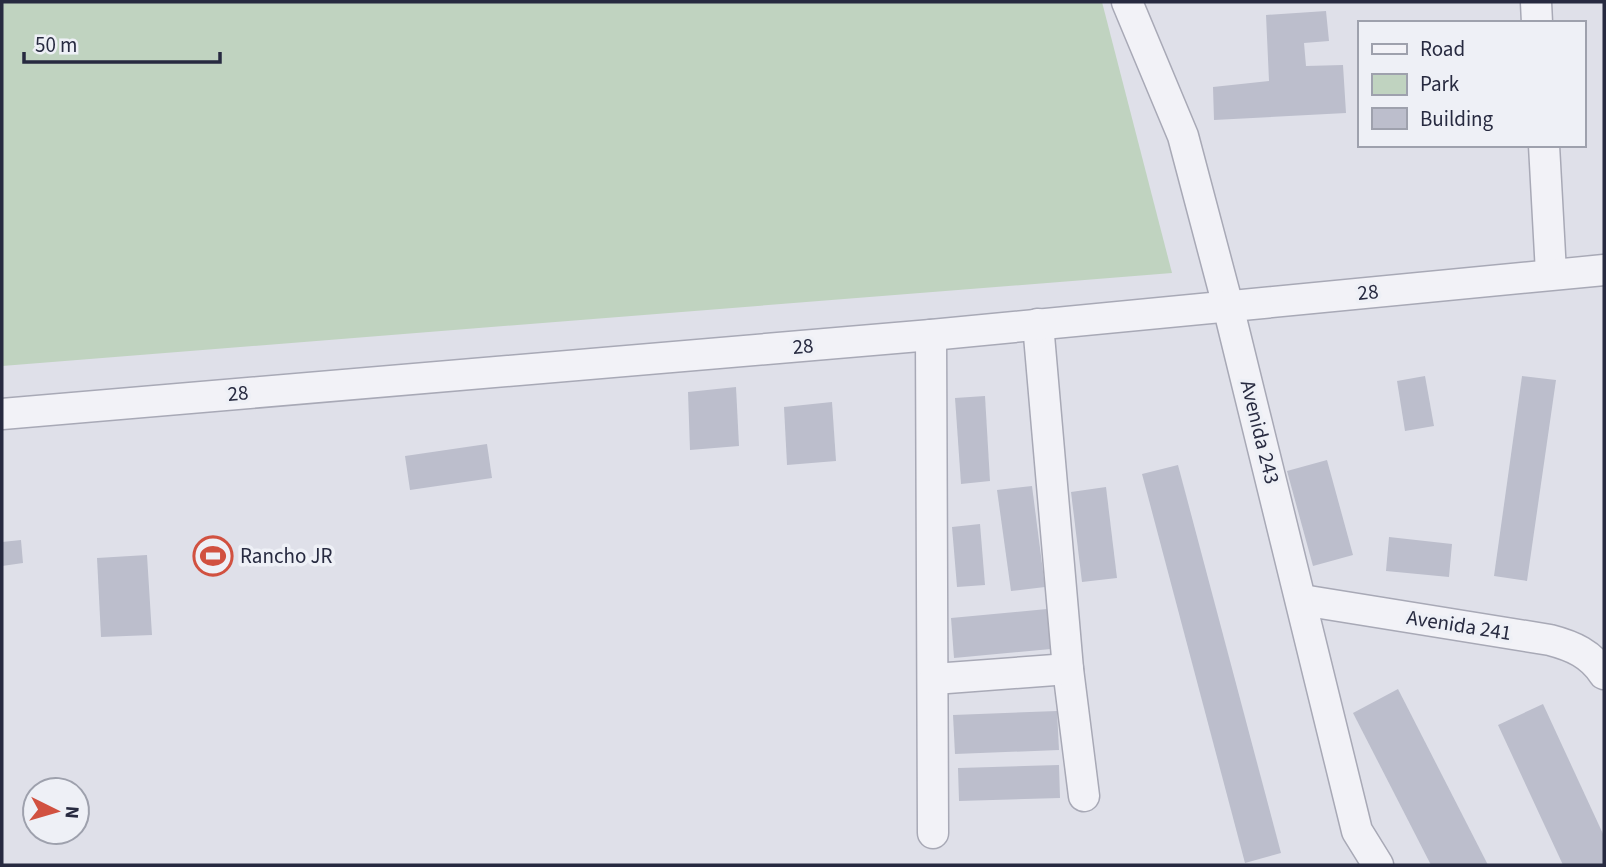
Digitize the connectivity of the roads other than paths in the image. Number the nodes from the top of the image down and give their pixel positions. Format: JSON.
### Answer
{"nodes":[{"id":1,"x":1127,"y":2,"type":"edge"},
{"id":2,"x":1536,"y":2,"type":"edge"},
{"id":3,"x":1537,"y":21,"type":"edge"},
{"id":4,"x":1544,"y":147,"type":"edge"},
{"id":5,"x":1604,"y":270,"type":"edge"},
{"id":6,"x":1551,"y":273,"type":"junction"},
{"id":7,"x":1228,"y":306,"type":"junction"},
{"id":8,"x":1038,"y":324,"type":"junction"},
{"id":9,"x":931,"y":335,"type":"junction"},
{"id":10,"x":2,"y":414,"type":"edge"},
{"id":11,"x":1302,"y":600,"type":"junction"},
{"id":12,"x":1068,"y":669,"type":"junction"},
{"id":13,"x":1604,"y":674,"type":"edge"},
{"id":14,"x":934,"y":679,"type":"junction"},
{"id":15,"x":1084,"y":796,"type":"dead end"},
{"id":16,"x":933,"y":833,"type":"dead end"},
{"id":17,"x":1378,"y":865,"type":"edge"}],
"edges":[{"from":1,"to":7,"type":"street","name":"Avenida 243"},
{"from":2,"to":3,"type":"street"},
{"from":4,"to":6,"type":"street"},
{"from":5,"to":6,"type":"street","name":"28"},
{"from":6,"to":7,"type":"street","name":"28"},
{"from":7,"to":8,"type":"street","name":"28"},
{"from":7,"to":11,"type":"street","name":"Avenida 243"},
{"from":8,"to":9,"type":"street","name":"28"},
{"from":8,"to":12,"type":"street"},
{"from":9,"to":10,"type":"street","name":"28"},
{"from":9,"to":14,"type":"street"},
{"from":11,"to":13,"type":"street","name":"Avenida 241"},
{"from":11,"to":17,"type":"street","name":"Avenida 243"},
{"from":12,"to":14,"type":"street"},
{"from":12,"to":15,"type":"street"},
{"from":14,"to":16,"type":"street"}]}
